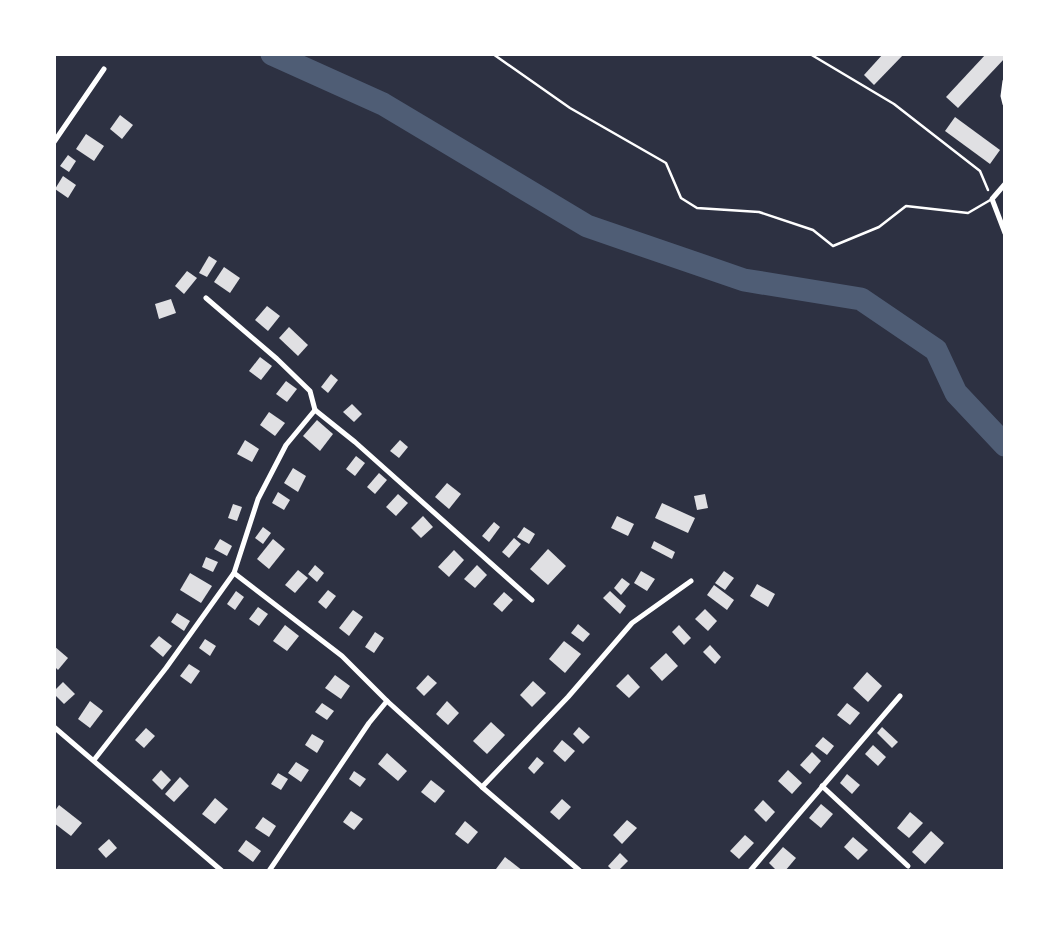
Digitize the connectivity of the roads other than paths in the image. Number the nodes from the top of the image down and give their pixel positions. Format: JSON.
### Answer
{"nodes":[{"id":1,"x":492,"y":54,"type":"edge"},
{"id":2,"x":104,"y":69,"type":"dead end"},
{"id":3,"x":1005,"y":81,"type":"edge"},
{"id":4,"x":1005,"y":104,"type":"edge"},
{"id":5,"x":54,"y":142,"type":"edge"},
{"id":6,"x":1005,"y":184,"type":"edge"},
{"id":7,"x":992,"y":200,"type":"junction"},
{"id":8,"x":1005,"y":233,"type":"edge"},
{"id":9,"x":206,"y":298,"type":"dead end"},
{"id":10,"x":315,"y":410,"type":"junction"},
{"id":11,"x":234,"y":573,"type":"junction"},
{"id":12,"x":691,"y":581,"type":"dead end"},
{"id":13,"x":533,"y":600,"type":"dead end"},
{"id":14,"x":900,"y":696,"type":"dead end"},
{"id":15,"x":387,"y":701,"type":"junction"},
{"id":16,"x":54,"y":727,"type":"edge"},
{"id":17,"x":94,"y":760,"type":"junction"},
{"id":18,"x":822,"y":786,"type":"junction"},
{"id":19,"x":482,"y":787,"type":"junction"},
{"id":20,"x":908,"y":866,"type":"dead end"},
{"id":21,"x":222,"y":871,"type":"edge"},
{"id":22,"x":269,"y":871,"type":"edge"},
{"id":23,"x":580,"y":871,"type":"edge"},
{"id":24,"x":750,"y":871,"type":"edge"}],
"edges":[{"from":1,"to":7,"type":"lane"},
{"from":2,"to":5,"type":"street"},
{"from":3,"to":4,"type":"street"},
{"from":6,"to":7,"type":"street"},
{"from":7,"to":8,"type":"street"},
{"from":9,"to":10,"type":"street"},
{"from":10,"to":11,"type":"street"},
{"from":10,"to":13,"type":"street"},
{"from":11,"to":15,"type":"street"},
{"from":11,"to":17,"type":"street"},
{"from":12,"to":19,"type":"street"},
{"from":14,"to":18,"type":"street"},
{"from":15,"to":19,"type":"street"},
{"from":15,"to":22,"type":"street"},
{"from":16,"to":17,"type":"street"},
{"from":17,"to":21,"type":"street"},
{"from":18,"to":20,"type":"street"},
{"from":18,"to":24,"type":"street"},
{"from":19,"to":23,"type":"street"}]}
